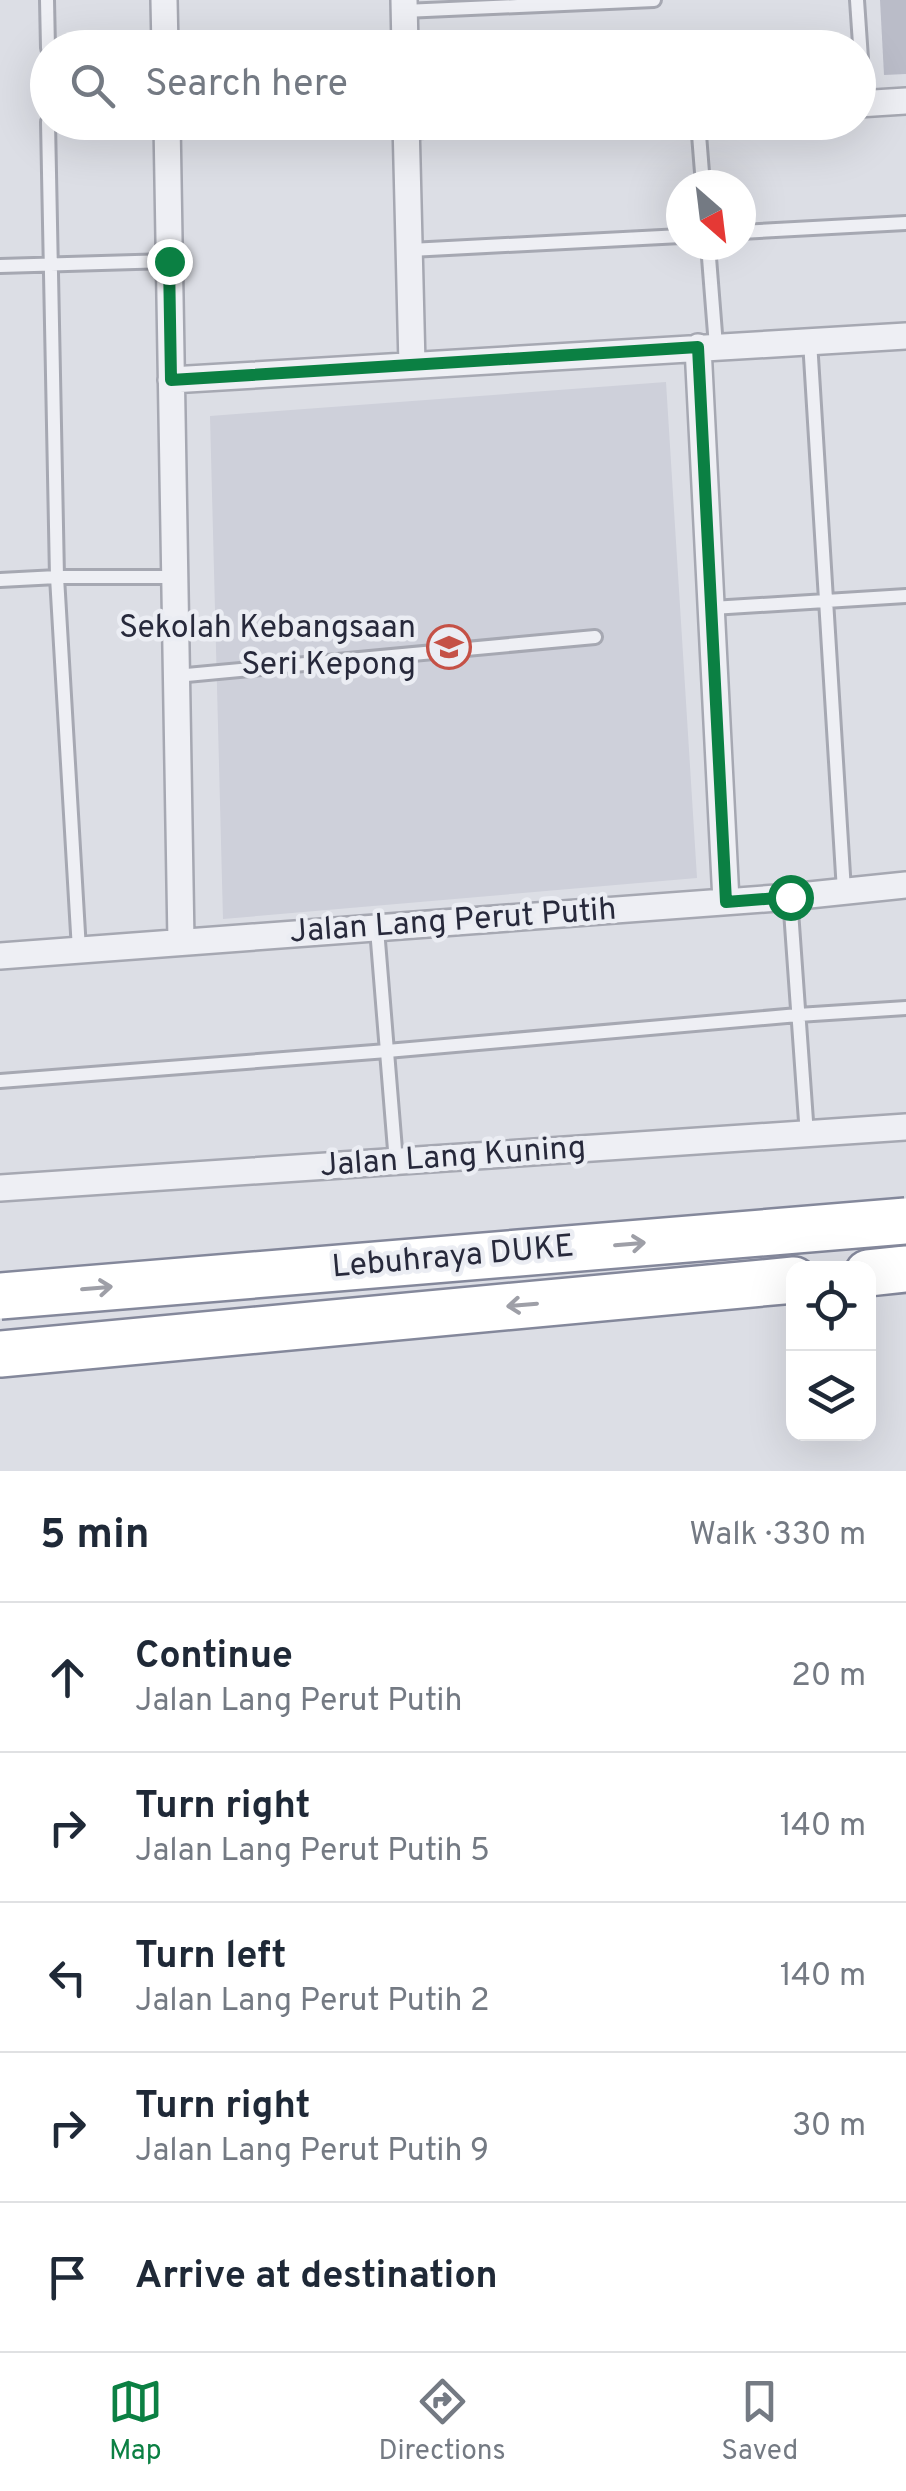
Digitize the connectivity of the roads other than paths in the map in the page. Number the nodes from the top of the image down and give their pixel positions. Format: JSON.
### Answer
{"nodes":[{"id":1,"x":47,"y":0,"type":"edge"},
{"id":2,"x":164,"y":0,"type":"edge"},
{"id":3,"x":654,"y":0,"type":"edge"},
{"id":4,"x":857,"y":0,"type":"edge"},
{"id":5,"x":404,"y":6,"type":"edge"},
{"id":6,"x":48,"y":30,"type":"edge"},
{"id":7,"x":165,"y":30,"type":"edge"},
{"id":8,"x":858,"y":30,"type":"edge"},
{"id":9,"x":906,"y":101,"type":"edge"},
{"id":10,"x":876,"y":102,"type":"edge"},
{"id":11,"x":48,"y":140,"type":"edge"},
{"id":12,"x":166,"y":140,"type":"edge"},
{"id":13,"x":407,"y":140,"type":"edge"},
{"id":14,"x":699,"y":140,"type":"edge"},
{"id":15,"x":702,"y":170,"type":"edge"},
{"id":16,"x":906,"y":223,"type":"edge"},
{"id":17,"x":756,"y":231,"type":"edge"},
{"id":18,"x":666,"y":237,"type":"edge"},
{"id":19,"x":410,"y":250,"type":"junction"},
{"id":20,"x":708,"y":260,"type":"edge"},
{"id":21,"x":169,"y":261,"type":"junction"},
{"id":22,"x":50,"y":264,"type":"junction"},
{"id":23,"x":0,"y":266,"type":"edge"},
{"id":24,"x":906,"y":336,"type":"edge"},
{"id":25,"x":810,"y":341,"type":"junction"},
{"id":26,"x":707,"y":347,"type":"junction"},
{"id":27,"x":412,"y":365,"type":"junction"},
{"id":28,"x":171,"y":380,"type":"junction"},
{"id":29,"x":57,"y":577,"type":"junction"},
{"id":30,"x":175,"y":577,"type":"junction"},
{"id":31,"x":0,"y":580,"type":"edge"},
{"id":32,"x":906,"y":596,"type":"edge"},
{"id":33,"x":825,"y":601,"type":"junction"},
{"id":34,"x":712,"y":608,"type":"junction"},
{"id":35,"x":596,"y":636,"type":"dead end"},
{"id":36,"x":176,"y":676,"type":"junction"},
{"id":37,"x":906,"y":885,"type":"edge"},
{"id":38,"x":844,"y":891,"type":"junction"},
{"id":39,"x":790,"y":897,"type":"junction"},
{"id":40,"x":726,"y":902,"type":"junction"},
{"id":41,"x":377,"y":928,"type":"junction"},
{"id":42,"x":181,"y":942,"type":"junction"},
{"id":43,"x":79,"y":950,"type":"junction"},
{"id":44,"x":0,"y":956,"type":"edge"},
{"id":45,"x":906,"y":1008,"type":"edge"},
{"id":46,"x":798,"y":1015,"type":"junction"},
{"id":47,"x":387,"y":1051,"type":"junction"},
{"id":48,"x":0,"y":1080,"type":"edge"},
{"id":49,"x":906,"y":1127,"type":"edge"},
{"id":50,"x":806,"y":1135,"type":"junction"},
{"id":51,"x":396,"y":1162,"type":"junction"},
{"id":52,"x":0,"y":1188,"type":"edge"},
{"id":53,"x":906,"y":1221,"type":"edge"},
{"id":54,"x":906,"y":1269,"type":"edge"},
{"id":55,"x":876,"y":1271,"type":"edge"},
{"id":56,"x":786,"y":1281,"type":"edge"},
{"id":57,"x":0,"y":1296,"type":"edge"},
{"id":58,"x":0,"y":1354,"type":"edge"}],
"edges":[{"from":1,"to":6,"type":"lane"},
{"from":2,"to":7,"type":"street"},
{"from":3,"to":5,"type":"lane"},
{"from":4,"to":8,"type":"lane"},
{"from":9,"to":10,"type":"street"},
{"from":11,"to":22,"type":"lane"},
{"from":12,"to":21,"type":"street"},
{"from":13,"to":19,"type":"street"},
{"from":14,"to":15,"type":"lane"},
{"from":16,"to":17,"type":"lane"},
{"from":18,"to":19,"type":"lane"},
{"from":19,"to":27,"type":"street"},
{"from":20,"to":26,"type":"lane"},
{"from":21,"to":22,"type":"lane"},
{"from":21,"to":28,"type":"street"},
{"from":22,"to":23,"type":"lane"},
{"from":22,"to":29,"type":"lane"},
{"from":24,"to":25,"type":"street"},
{"from":25,"to":26,"type":"street"},
{"from":25,"to":33,"type":"lane"},
{"from":26,"to":27,"type":"street"},
{"from":26,"to":34,"type":"street"},
{"from":27,"to":28,"type":"street"},
{"from":28,"to":30,"type":"street"},
{"from":29,"to":30,"type":"lane"},
{"from":29,"to":31,"type":"lane"},
{"from":29,"to":43,"type":"lane"},
{"from":30,"to":36,"type":"street"},
{"from":32,"to":33,"type":"lane"},
{"from":33,"to":34,"type":"lane"},
{"from":33,"to":38,"type":"lane"},
{"from":34,"to":40,"type":"street"},
{"from":35,"to":36,"type":"lane"},
{"from":36,"to":42,"type":"street"},
{"from":37,"to":38,"type":"street","name":"Jalan Lang Perut Putih"},
{"from":38,"to":39,"type":"street","name":"Jalan Lang Perut Putih"},
{"from":39,"to":40,"type":"street","name":"Jalan Lang Perut Putih"},
{"from":39,"to":46,"type":"lane"},
{"from":40,"to":41,"type":"street","name":"Jalan Lang Perut Putih"},
{"from":41,"to":42,"type":"street","name":"Jalan Lang Perut Putih"},
{"from":41,"to":47,"type":"lane"},
{"from":42,"to":43,"type":"street","name":"Jalan Lang Perut Putih"},
{"from":43,"to":44,"type":"street","name":"Jalan Lang Perut Putih"},
{"from":45,"to":46,"type":"lane"},
{"from":46,"to":47,"type":"lane"},
{"from":46,"to":50,"type":"lane"},
{"from":47,"to":48,"type":"lane"},
{"from":47,"to":51,"type":"lane"},
{"from":49,"to":50,"type":"street","name":"Jalan Lang Kuning"},
{"from":50,"to":51,"type":"street","name":"Jalan Lang Kuning"},
{"from":51,"to":52,"type":"street","name":"Jalan Lang Kuning"},
{"from":57,"to":53,"type":"highway","name":"Lebuhraya DUKE","one_way":true,"bridge":true},
{"from":54,"to":55,"type":"highway"},
{"from":56,"to":58,"type":"highway","name":"Lebuhraya DUKE","one_way":true}]}
